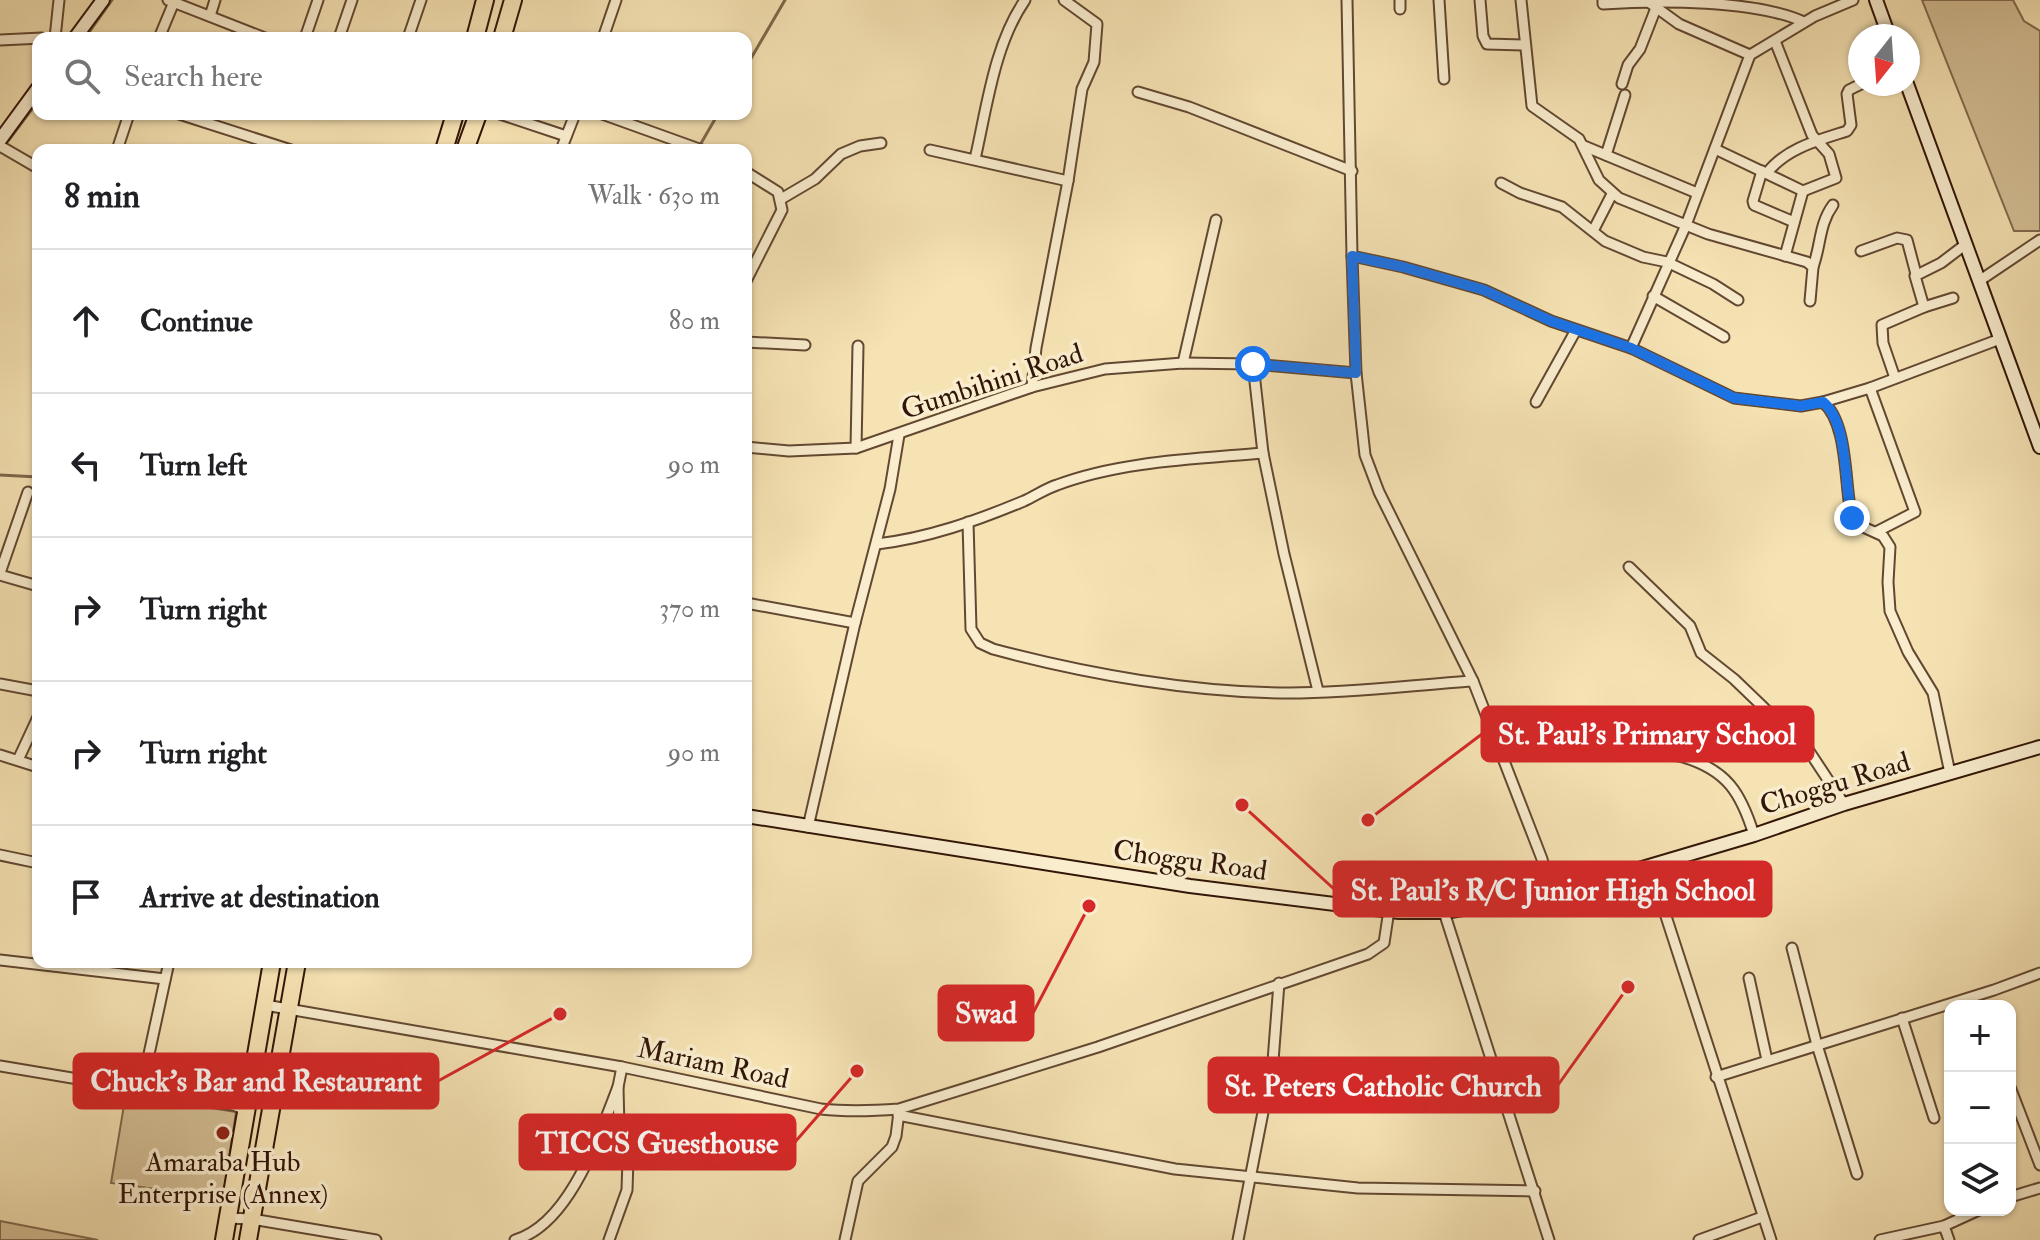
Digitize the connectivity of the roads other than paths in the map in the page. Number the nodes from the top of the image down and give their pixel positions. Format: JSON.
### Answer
{"nodes":[{"id":1,"x":59,"y":0,"type":"edge"},
{"id":2,"x":103,"y":0,"type":"edge"},
{"id":3,"x":215,"y":0,"type":"edge"},
{"id":4,"x":318,"y":0,"type":"edge"},
{"id":5,"x":352,"y":0,"type":"edge"},
{"id":6,"x":421,"y":0,"type":"edge"},
{"id":7,"x":485,"y":0,"type":"edge"},
{"id":8,"x":513,"y":0,"type":"edge"},
{"id":9,"x":616,"y":0,"type":"edge"},
{"id":10,"x":1025,"y":0,"type":"edge"},
{"id":11,"x":1064,"y":0,"type":"edge"},
{"id":12,"x":1347,"y":0,"type":"edge"},
{"id":13,"x":1439,"y":0,"type":"edge"},
{"id":14,"x":1480,"y":0,"type":"edge"},
{"id":15,"x":1521,"y":0,"type":"edge"},
{"id":16,"x":1603,"y":0,"type":"edge"},
{"id":17,"x":1646,"y":0,"type":"edge"},
{"id":18,"x":1853,"y":0,"type":"edge"},
{"id":19,"x":1876,"y":0,"type":"edge"},
{"id":20,"x":171,"y":1,"type":"edge"},
{"id":21,"x":1680,"y":1,"type":"edge"},
{"id":22,"x":1656,"y":8,"type":"junction"},
{"id":23,"x":210,"y":16,"type":"junction"},
{"id":24,"x":1804,"y":22,"type":"junction"},
{"id":25,"x":1885,"y":24,"type":"edge"},
{"id":26,"x":56,"y":32,"type":"edge"},
{"id":27,"x":79,"y":32,"type":"edge"},
{"id":28,"x":161,"y":32,"type":"edge"},
{"id":29,"x":250,"y":32,"type":"edge"},
{"id":30,"x":307,"y":32,"type":"edge"},
{"id":31,"x":341,"y":32,"type":"edge"},
{"id":32,"x":410,"y":32,"type":"edge"},
{"id":33,"x":477,"y":32,"type":"edge"},
{"id":34,"x":504,"y":32,"type":"edge"},
{"id":35,"x":605,"y":32,"type":"edge"},
{"id":36,"x":32,"y":38,"type":"edge"},
{"id":37,"x":0,"y":40,"type":"edge"},
{"id":38,"x":1775,"y":41,"type":"junction"},
{"id":39,"x":1523,"y":45,"type":"junction"},
{"id":40,"x":1750,"y":55,"type":"junction"},
{"id":41,"x":1444,"y":79,"type":"dead end"},
{"id":42,"x":1622,"y":84,"type":"dead end"},
{"id":43,"x":1138,"y":92,"type":"dead end"},
{"id":44,"x":1848,"y":92,"type":"edge"},
{"id":45,"x":1625,"y":95,"type":"dead end"},
{"id":46,"x":32,"y":96,"type":"edge"},
{"id":47,"x":1911,"y":96,"type":"edge"},
{"id":48,"x":127,"y":120,"type":"edge"},
{"id":49,"x":198,"y":120,"type":"edge"},
{"id":50,"x":453,"y":120,"type":"edge"},
{"id":51,"x":476,"y":120,"type":"edge"},
{"id":52,"x":518,"y":120,"type":"edge"},
{"id":53,"x":573,"y":120,"type":"edge"},
{"id":54,"x":619,"y":120,"type":"edge"},
{"id":55,"x":566,"y":136,"type":"junction"},
{"id":56,"x":0,"y":140,"type":"edge"},
{"id":57,"x":1816,"y":140,"type":"junction"},
{"id":58,"x":881,"y":143,"type":"dead end"},
{"id":59,"x":119,"y":144,"type":"edge"},
{"id":60,"x":272,"y":144,"type":"edge"},
{"id":61,"x":446,"y":144,"type":"edge"},
{"id":62,"x":467,"y":144,"type":"edge"},
{"id":63,"x":563,"y":144,"type":"edge"},
{"id":64,"x":686,"y":144,"type":"edge"},
{"id":65,"x":0,"y":146,"type":"edge"},
{"id":66,"x":1584,"y":146,"type":"junction"},
{"id":67,"x":1715,"y":149,"type":"junction"},
{"id":68,"x":930,"y":150,"type":"dead end"},
{"id":69,"x":1606,"y":155,"type":"junction"},
{"id":70,"x":975,"y":159,"type":"junction"},
{"id":71,"x":32,"y":165,"type":"edge"},
{"id":72,"x":1352,"y":171,"type":"junction"},
{"id":73,"x":1764,"y":172,"type":"junction"},
{"id":74,"x":752,"y":176,"type":"edge"},
{"id":75,"x":1068,"y":181,"type":"junction"},
{"id":76,"x":1501,"y":183,"type":"dead end"},
{"id":77,"x":1803,"y":191,"type":"junction"},
{"id":78,"x":1697,"y":193,"type":"junction"},
{"id":79,"x":1612,"y":194,"type":"junction"},
{"id":80,"x":781,"y":199,"type":"junction"},
{"id":81,"x":1833,"y":205,"type":"dead end"},
{"id":82,"x":1216,"y":220,"type":"dead end"},
{"id":83,"x":1794,"y":222,"type":"junction"},
{"id":84,"x":1686,"y":225,"type":"junction"},
{"id":85,"x":1593,"y":231,"type":"junction"},
{"id":86,"x":2040,"y":240,"type":"edge"},
{"id":87,"x":1966,"y":244,"type":"junction"},
{"id":88,"x":1861,"y":251,"type":"dead end"},
{"id":89,"x":1352,"y":256,"type":"junction"},
{"id":90,"x":1785,"y":256,"type":"junction"},
{"id":91,"x":1667,"y":262,"type":"junction"},
{"id":92,"x":1813,"y":267,"type":"junction"},
{"id":93,"x":752,"y":269,"type":"edge"},
{"id":94,"x":1916,"y":274,"type":"junction"},
{"id":95,"x":1979,"y":281,"type":"junction"},
{"id":96,"x":1653,"y":296,"type":"junction"},
{"id":97,"x":1953,"y":298,"type":"dead end"},
{"id":98,"x":1738,"y":300,"type":"dead end"},
{"id":99,"x":1810,"y":301,"type":"dead end"},
{"id":100,"x":1924,"y":307,"type":"junction"},
{"id":101,"x":1576,"y":330,"type":"junction"},
{"id":102,"x":1724,"y":337,"type":"dead end"},
{"id":103,"x":2000,"y":339,"type":"junction"},
{"id":104,"x":752,"y":342,"type":"edge"},
{"id":105,"x":805,"y":345,"type":"dead end"},
{"id":106,"x":858,"y":346,"type":"dead end"},
{"id":107,"x":1631,"y":348,"type":"junction"},
{"id":108,"x":1183,"y":363,"type":"junction"},
{"id":109,"x":1253,"y":364,"type":"junction"},
{"id":110,"x":1356,"y":373,"type":"junction"},
{"id":111,"x":1895,"y":378,"type":"junction"},
{"id":112,"x":1032,"y":387,"type":"junction"},
{"id":113,"x":1870,"y":388,"type":"junction"},
{"id":114,"x":1536,"y":402,"type":"dead end"},
{"id":115,"x":1823,"y":402,"type":"junction"},
{"id":116,"x":899,"y":435,"type":"junction"},
{"id":117,"x":2040,"y":447,"type":"edge"},
{"id":118,"x":752,"y":448,"type":"edge"},
{"id":119,"x":856,"y":448,"type":"junction"},
{"id":120,"x":1263,"y":453,"type":"junction"},
{"id":121,"x":28,"y":492,"type":"dead end"},
{"id":122,"x":968,"y":522,"type":"junction"},
{"id":123,"x":1876,"y":532,"type":"junction"},
{"id":124,"x":877,"y":544,"type":"junction"},
{"id":125,"x":1629,"y":567,"type":"dead end"},
{"id":126,"x":0,"y":574,"type":"edge"},
{"id":127,"x":32,"y":584,"type":"edge"},
{"id":128,"x":752,"y":604,"type":"edge"},
{"id":129,"x":855,"y":623,"type":"junction"},
{"id":130,"x":1473,"y":681,"type":"junction"},
{"id":131,"x":0,"y":684,"type":"edge"},
{"id":132,"x":32,"y":690,"type":"edge"},
{"id":133,"x":1318,"y":691,"type":"junction"},
{"id":134,"x":1632,"y":728,"type":"dead end"},
{"id":135,"x":32,"y":730,"type":"edge"},
{"id":136,"x":2040,"y":747,"type":"edge"},
{"id":137,"x":0,"y":755,"type":"edge"},
{"id":138,"x":18,"y":760,"type":"junction"},
{"id":139,"x":32,"y":765,"type":"edge"},
{"id":140,"x":1950,"y":773,"type":"junction"},
{"id":141,"x":1844,"y":804,"type":"junction"},
{"id":142,"x":752,"y":817,"type":"edge"},
{"id":143,"x":808,"y":827,"type":"junction"},
{"id":144,"x":1754,"y":835,"type":"junction"},
{"id":145,"x":0,"y":855,"type":"edge"},
{"id":146,"x":32,"y":862,"type":"edge"},
{"id":147,"x":1650,"y":867,"type":"junction"},
{"id":148,"x":1551,"y":895,"type":"junction"},
{"id":149,"x":1389,"y":910,"type":"junction"},
{"id":150,"x":1444,"y":912,"type":"junction"},
{"id":151,"x":1792,"y":948,"type":"dead end"},
{"id":152,"x":0,"y":960,"type":"edge"},
{"id":153,"x":32,"y":964,"type":"edge"},
{"id":154,"x":69,"y":968,"type":"edge"},
{"id":155,"x":168,"y":968,"type":"edge"},
{"id":156,"x":271,"y":968,"type":"edge"},
{"id":157,"x":296,"y":968,"type":"edge"},
{"id":158,"x":2040,"y":973,"type":"edge"},
{"id":159,"x":1749,"y":978,"type":"dead end"},
{"id":160,"x":165,"y":979,"type":"junction"},
{"id":161,"x":1279,"y":983,"type":"junction"},
{"id":162,"x":1980,"y":1000,"type":"edge"},
{"id":163,"x":265,"y":1005,"type":"junction"},
{"id":164,"x":290,"y":1009,"type":"junction"},
{"id":165,"x":1944,"y":1009,"type":"edge"},
{"id":166,"x":1902,"y":1018,"type":"junction"},
{"id":167,"x":1817,"y":1045,"type":"junction"},
{"id":168,"x":1767,"y":1060,"type":"junction"},
{"id":169,"x":0,"y":1066,"type":"edge"},
{"id":170,"x":622,"y":1067,"type":"junction"},
{"id":171,"x":1716,"y":1077,"type":"junction"},
{"id":172,"x":618,"y":1087,"type":"junction"},
{"id":173,"x":146,"y":1092,"type":"junction"},
{"id":174,"x":2016,"y":1103,"type":"edge"},
{"id":175,"x":247,"y":1110,"type":"junction"},
{"id":176,"x":899,"y":1112,"type":"junction"},
{"id":177,"x":1934,"y":1118,"type":"dead end"},
{"id":178,"x":2040,"y":1165,"type":"edge"},
{"id":179,"x":1857,"y":1174,"type":"dead end"},
{"id":180,"x":1250,"y":1176,"type":"junction"},
{"id":181,"x":2040,"y":1188,"type":"edge"},
{"id":182,"x":1535,"y":1191,"type":"junction"},
{"id":183,"x":2016,"y":1195,"type":"edge"},
{"id":184,"x":1966,"y":1216,"type":"edge"},
{"id":185,"x":1762,"y":1217,"type":"junction"},
{"id":186,"x":227,"y":1218,"type":"junction"},
{"id":187,"x":252,"y":1219,"type":"junction"},
{"id":188,"x":1944,"y":1226,"type":"junction"},
{"id":189,"x":520,"y":1239,"type":"edge"},
{"id":190,"x":224,"y":1240,"type":"edge"},
{"id":191,"x":248,"y":1240,"type":"edge"},
{"id":192,"x":376,"y":1240,"type":"edge"},
{"id":193,"x":538,"y":1240,"type":"edge"},
{"id":194,"x":609,"y":1240,"type":"edge"},
{"id":195,"x":845,"y":1240,"type":"edge"},
{"id":196,"x":1238,"y":1240,"type":"edge"},
{"id":197,"x":1549,"y":1240,"type":"edge"},
{"id":198,"x":1699,"y":1240,"type":"edge"},
{"id":199,"x":1771,"y":1240,"type":"edge"},
{"id":200,"x":1880,"y":1240,"type":"edge"},
{"id":201,"x":1949,"y":1240,"type":"edge"}],
"edges":[{"from":1,"to":26,"type":"street"},
{"from":2,"to":27,"type":"main road"},
{"from":3,"to":23,"type":"street"},
{"from":4,"to":30,"type":"street"},
{"from":5,"to":31,"type":"street"},
{"from":6,"to":32,"type":"street"},
{"from":7,"to":33,"type":"highway"},
{"from":8,"to":34,"type":"highway"},
{"from":9,"to":35,"type":"street"},
{"from":10,"to":70,"type":"street"},
{"from":11,"to":75,"type":"street"},
{"from":12,"to":72,"type":"street"},
{"from":13,"to":41,"type":"street"},
{"from":14,"to":39,"type":"street"},
{"from":15,"to":39,"type":"street"},
{"from":16,"to":17,"type":"street"},
{"from":17,"to":21,"type":"street"},
{"from":17,"to":22,"type":"street"},
{"from":18,"to":24,"type":"street"},
{"from":19,"to":25,"type":"main road"},
{"from":20,"to":23,"type":"street"},
{"from":20,"to":28,"type":"street"},
{"from":21,"to":24,"type":"street"},
{"from":22,"to":40,"type":"street"},
{"from":22,"to":42,"type":"street"},
{"from":23,"to":29,"type":"street"},
{"from":24,"to":38,"type":"street"},
{"from":36,"to":37,"type":"street"},
{"from":38,"to":40,"type":"street"},
{"from":38,"to":57,"type":"street"},
{"from":39,"to":66,"type":"street"},
{"from":40,"to":67,"type":"street"},
{"from":43,"to":72,"type":"street"},
{"from":44,"to":57,"type":"street"},
{"from":45,"to":69,"type":"street"},
{"from":46,"to":56,"type":"main road"},
{"from":47,"to":87,"type":"main road"},
{"from":48,"to":59,"type":"street"},
{"from":49,"to":60,"type":"street"},
{"from":50,"to":61,"type":"highway"},
{"from":51,"to":62,"type":"highway"},
{"from":52,"to":55,"type":"street"},
{"from":53,"to":55,"type":"street"},
{"from":54,"to":64,"type":"street"},
{"from":55,"to":63,"type":"street"},
{"from":57,"to":73,"type":"street"},
{"from":57,"to":77,"type":"street"},
{"from":58,"to":80,"type":"street"},
{"from":65,"to":71,"type":"street"},
{"from":66,"to":69,"type":"street"},
{"from":66,"to":79,"type":"street"},
{"from":67,"to":73,"type":"street"},
{"from":67,"to":78,"type":"street"},
{"from":68,"to":70,"type":"street"},
{"from":69,"to":78,"type":"street"},
{"from":70,"to":75,"type":"street"},
{"from":72,"to":89,"type":"street"},
{"from":73,"to":77,"type":"street"},
{"from":73,"to":83,"type":"street"},
{"from":74,"to":80,"type":"street"},
{"from":75,"to":112,"type":"street"},
{"from":76,"to":85,"type":"street"},
{"from":77,"to":83,"type":"street"},
{"from":78,"to":84,"type":"street"},
{"from":79,"to":84,"type":"street"},
{"from":79,"to":85,"type":"street"},
{"from":80,"to":93,"type":"street"},
{"from":81,"to":92,"type":"street"},
{"from":82,"to":108,"type":"street"},
{"from":83,"to":90,"type":"street"},
{"from":84,"to":90,"type":"street"},
{"from":84,"to":91,"type":"street"},
{"from":85,"to":91,"type":"street"},
{"from":86,"to":95,"type":"street"},
{"from":87,"to":94,"type":"street"},
{"from":87,"to":95,"type":"main road"},
{"from":88,"to":94,"type":"street"},
{"from":89,"to":101,"type":"street"},
{"from":89,"to":110,"type":"street"},
{"from":90,"to":92,"type":"street"},
{"from":91,"to":96,"type":"street"},
{"from":91,"to":98,"type":"street"},
{"from":92,"to":99,"type":"street"},
{"from":94,"to":100,"type":"street"},
{"from":95,"to":103,"type":"main road"},
{"from":96,"to":102,"type":"street"},
{"from":96,"to":107,"type":"street"},
{"from":97,"to":100,"type":"street"},
{"from":100,"to":111,"type":"street"},
{"from":101,"to":107,"type":"street"},
{"from":101,"to":114,"type":"street"},
{"from":103,"to":111,"type":"street"},
{"from":103,"to":117,"type":"main road"},
{"from":104,"to":105,"type":"street"},
{"from":106,"to":119,"type":"street"},
{"from":107,"to":115,"type":"street"},
{"from":108,"to":109,"type":"street","name":"Gumbihini Road"},
{"from":108,"to":112,"type":"street","name":"Gumbihini Road"},
{"from":109,"to":110,"type":"street","name":"Gumbihini Road"},
{"from":109,"to":120,"type":"street"},
{"from":110,"to":130,"type":"street"},
{"from":111,"to":113,"type":"street"},
{"from":112,"to":116,"type":"street","name":"Gumbihini Road"},
{"from":113,"to":115,"type":"street"},
{"from":113,"to":123,"type":"street"},
{"from":115,"to":123,"type":"street"},
{"from":116,"to":119,"type":"street","name":"Gumbihini Road"},
{"from":116,"to":124,"type":"street"},
{"from":118,"to":119,"type":"street","name":"Gumbihini Road"},
{"from":120,"to":122,"type":"street"},
{"from":120,"to":133,"type":"street"},
{"from":121,"to":126,"type":"street"},
{"from":122,"to":124,"type":"street"},
{"from":122,"to":133,"type":"street"},
{"from":123,"to":140,"type":"street"},
{"from":124,"to":129,"type":"street"},
{"from":125,"to":141,"type":"street"},
{"from":126,"to":127,"type":"street"},
{"from":128,"to":129,"type":"street"},
{"from":129,"to":143,"type":"street"},
{"from":130,"to":133,"type":"street"},
{"from":130,"to":148,"type":"street"},
{"from":131,"to":132,"type":"street"},
{"from":134,"to":144,"type":"street"},
{"from":135,"to":138,"type":"street"},
{"from":136,"to":140,"type":"main road","name":"Choggu Road"},
{"from":137,"to":138,"type":"street"},
{"from":138,"to":139,"type":"street"},
{"from":140,"to":141,"type":"main road","name":"Choggu Road"},
{"from":141,"to":144,"type":"main road","name":"Choggu Road"},
{"from":142,"to":143,"type":"main road","name":"Choggu Road"},
{"from":143,"to":149,"type":"main road","name":"Choggu Road"},
{"from":144,"to":147,"type":"main road","name":"Choggu Road"},
{"from":145,"to":146,"type":"street"},
{"from":147,"to":148,"type":"main road","name":"Choggu Road"},
{"from":147,"to":171,"type":"street"},
{"from":148,"to":150,"type":"main road","name":"Choggu Road"},
{"from":149,"to":150,"type":"main road","name":"Choggu Road"},
{"from":149,"to":161,"type":"street","name":"Mariam Road"},
{"from":150,"to":182,"type":"street"},
{"from":151,"to":167,"type":"street"},
{"from":152,"to":153,"type":"street"},
{"from":154,"to":160,"type":"street"},
{"from":155,"to":160,"type":"street"},
{"from":156,"to":163,"type":"highway"},
{"from":157,"to":164,"type":"highway"},
{"from":158,"to":162,"type":"street"},
{"from":159,"to":168,"type":"street"},
{"from":160,"to":173,"type":"street"},
{"from":161,"to":176,"type":"street","name":"Mariam Road"},
{"from":161,"to":180,"type":"street"},
{"from":163,"to":164,"type":"street","name":"Mariam Road"},
{"from":163,"to":175,"type":"highway"},
{"from":164,"to":170,"type":"street","name":"Mariam Road"},
{"from":164,"to":187,"type":"highway"},
{"from":165,"to":166,"type":"street"},
{"from":166,"to":167,"type":"street"},
{"from":166,"to":177,"type":"street"},
{"from":167,"to":168,"type":"street"},
{"from":167,"to":179,"type":"street"},
{"from":168,"to":171,"type":"street"},
{"from":169,"to":173,"type":"street"},
{"from":170,"to":172,"type":"street"},
{"from":170,"to":176,"type":"street","name":"Mariam Road"},
{"from":171,"to":185,"type":"street"},
{"from":172,"to":189,"type":"street"},
{"from":172,"to":194,"type":"street"},
{"from":173,"to":175,"type":"street"},
{"from":174,"to":178,"type":"street"},
{"from":175,"to":186,"type":"highway"},
{"from":176,"to":180,"type":"street"},
{"from":176,"to":195,"type":"street"},
{"from":180,"to":182,"type":"street"},
{"from":180,"to":196,"type":"street"},
{"from":181,"to":183,"type":"street"},
{"from":182,"to":197,"type":"street"},
{"from":184,"to":188,"type":"street"},
{"from":185,"to":198,"type":"street"},
{"from":185,"to":199,"type":"street"},
{"from":186,"to":187,"type":"street"},
{"from":186,"to":190,"type":"highway"},
{"from":187,"to":191,"type":"highway"},
{"from":187,"to":192,"type":"street"},
{"from":188,"to":200,"type":"street"},
{"from":188,"to":201,"type":"street"},
{"from":189,"to":193,"type":"street"}]}
